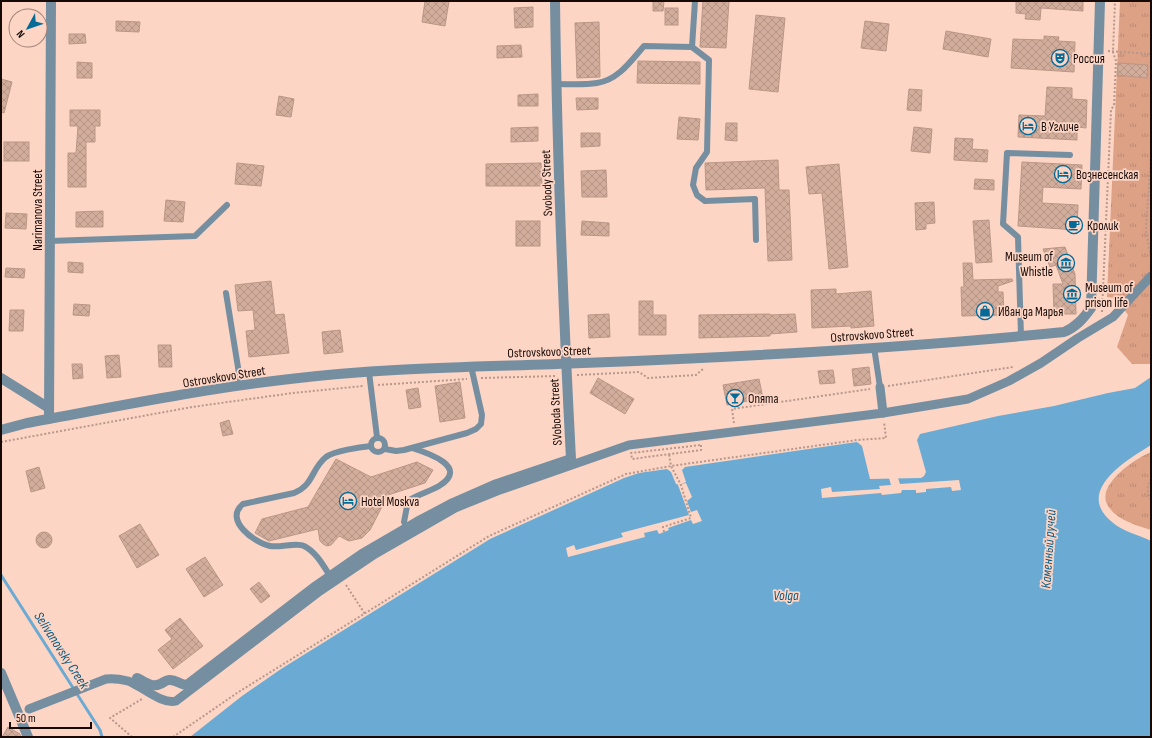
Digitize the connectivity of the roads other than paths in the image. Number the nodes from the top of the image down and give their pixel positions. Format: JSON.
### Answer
{"nodes":[{"id":1,"x":51,"y":1,"type":"edge"},
{"id":2,"x":556,"y":1,"type":"edge"},
{"id":3,"x":695,"y":1,"type":"edge"},
{"id":4,"x":1100,"y":1,"type":"edge"},
{"id":5,"x":692,"y":47,"type":"junction"},
{"id":6,"x":556,"y":84,"type":"junction"},
{"id":7,"x":1070,"y":156,"type":"dead end"},
{"id":8,"x":227,"y":205,"type":"dead end"},
{"id":9,"x":756,"y":240,"type":"dead end"},
{"id":10,"x":50,"y":241,"type":"junction"},
{"id":11,"x":1151,"y":276,"type":"edge"},
{"id":12,"x":226,"y":293,"type":"dead end"},
{"id":13,"x":1021,"y":336,"type":"junction"},
{"id":14,"x":874,"y":347,"type":"junction"},
{"id":15,"x":566,"y":364,"type":"junction"},
{"id":16,"x":471,"y":366,"type":"junction"},
{"id":17,"x":369,"y":372,"type":"junction"},
{"id":18,"x":1,"y":378,"type":"edge"},
{"id":19,"x":241,"y":386,"type":"junction"},
{"id":20,"x":880,"y":387,"type":"joint"},
{"id":21,"x":49,"y":408,"type":"junction"},
{"id":22,"x":883,"y":413,"type":"junction"},
{"id":23,"x":49,"y":419,"type":"junction"},
{"id":24,"x":1,"y":430,"type":"edge"},
{"id":25,"x":377,"y":437,"type":"junction"},
{"id":26,"x":371,"y":446,"type":"junction"},
{"id":27,"x":412,"y":448,"type":"junction"},
{"id":28,"x":385,"y":449,"type":"junction"},
{"id":29,"x":407,"y":528,"type":"junction"},
{"id":30,"x":336,"y":576,"type":"junction"},
{"id":31,"x":1,"y":673,"type":"edge"},
{"id":32,"x":137,"y":678,"type":"dead end"},
{"id":33,"x":29,"y":709,"type":"dead end"},
{"id":34,"x":28,"y":737,"type":"edge"}],
"edges":[{"from":1,"to":10,"type":"street","name":"Narimanova Street"},
{"from":2,"to":6,"type":"street","name":"Svobody Street"},
{"from":3,"to":5,"type":"lane"},
{"from":4,"to":13,"type":"street","name":"Ostrovskovo Street"},
{"from":5,"to":6,"type":"lane"},
{"from":5,"to":9,"type":"lane"},
{"from":6,"to":15,"type":"street","name":"Svobody Street"},
{"from":7,"to":13,"type":"lane"},
{"from":8,"to":10,"type":"lane"},
{"from":10,"to":21,"type":"street","name":"Narimanova Street"},
{"from":11,"to":22,"type":"street"},
{"from":12,"to":19,"type":"lane"},
{"from":13,"to":14,"type":"street","name":"Ostrovskovo Street"},
{"from":14,"to":15,"type":"street","name":"Ostrovskovo Street"},
{"from":14,"to":20,"type":"lane"},
{"from":15,"to":16,"type":"street","name":"Ostrovskovo Street"},
{"from":15,"to":29,"type":"street","name":"SVoboda Street"},
{"from":16,"to":17,"type":"street","name":"Ostrovskovo Street"},
{"from":16,"to":27,"type":"lane"},
{"from":17,"to":19,"type":"street","name":"Ostrovskovo Street"},
{"from":17,"to":25,"type":"lane"},
{"from":18,"to":21,"type":"street"},
{"from":19,"to":23,"type":"street","name":"Ostrovskovo Street"},
{"from":20,"to":22,"type":"street"},
{"from":21,"to":23,"type":"street","name":"Narimanova Street"},
{"from":22,"to":30,"type":"street"},
{"from":23,"to":24,"type":"street","name":"Ostrovskovo Street"},
{"from":25,"to":26,"type":"lane"},
{"from":25,"to":28,"type":"lane"},
{"from":26,"to":28,"type":"lane"},
{"from":26,"to":30,"type":"lane"},
{"from":27,"to":28,"type":"lane"},
{"from":27,"to":29,"type":"lane"},
{"from":29,"to":30,"type":"street"},
{"from":30,"to":32,"type":"street"},
{"from":30,"to":33,"type":"street"},
{"from":31,"to":34,"type":"street"}]}
